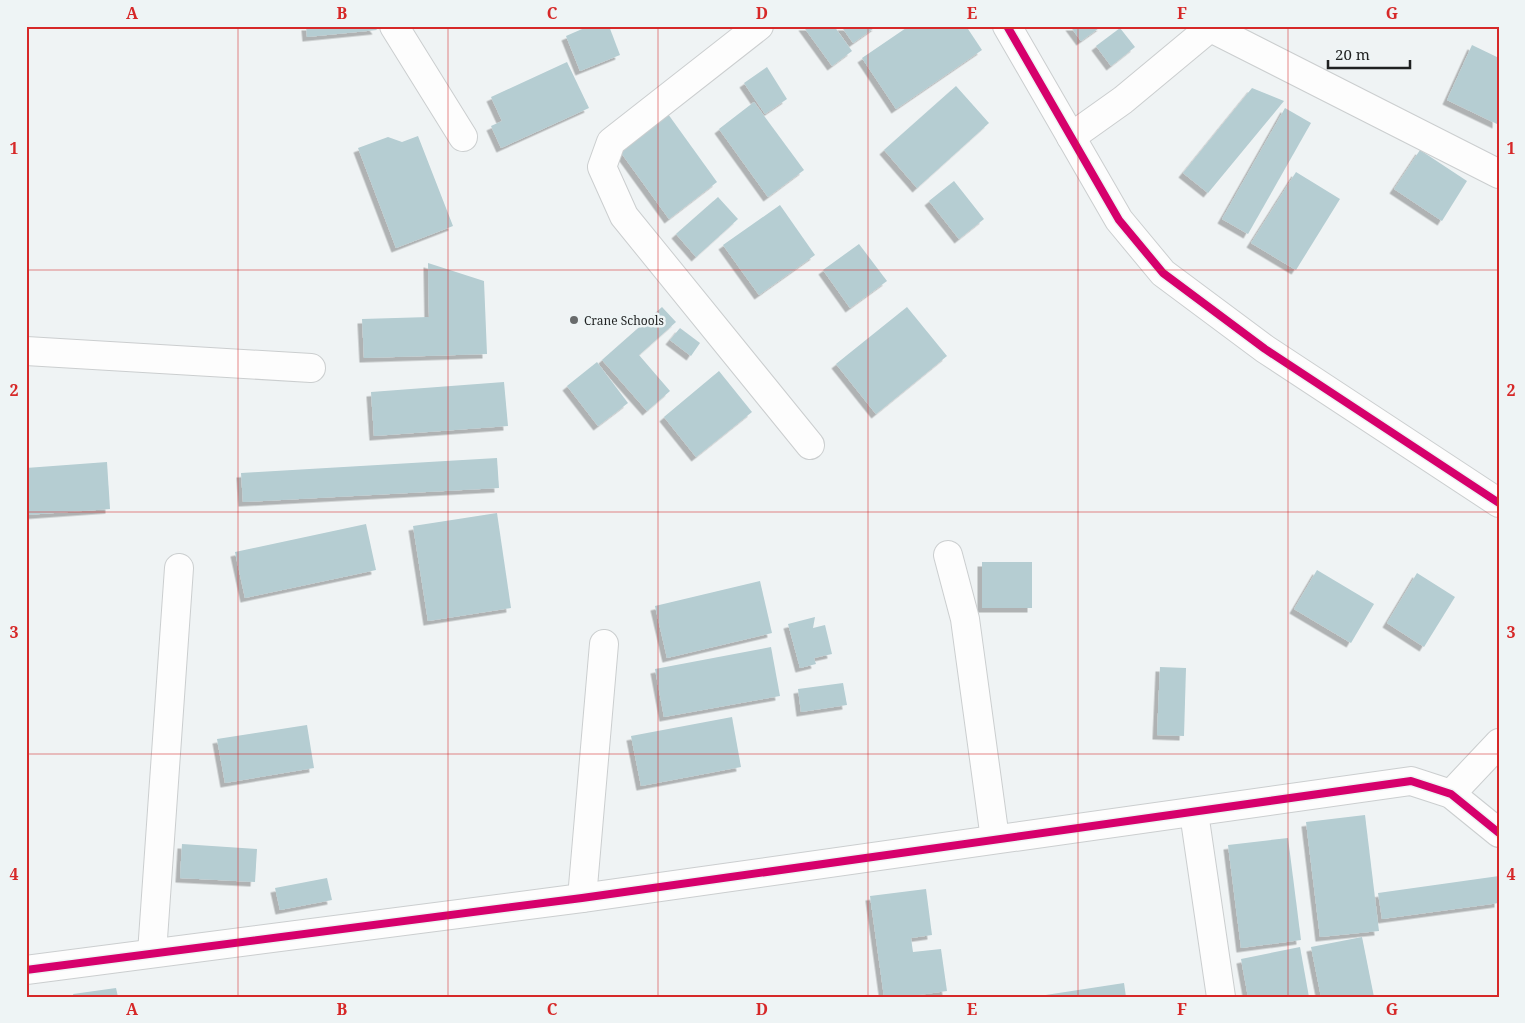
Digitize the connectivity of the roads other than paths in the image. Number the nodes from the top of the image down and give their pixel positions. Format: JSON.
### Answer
{"nodes":[{"id":1,"x":394,"y":26,"type":"edge"},
{"id":2,"x":759,"y":26,"type":"edge"},
{"id":3,"x":1007,"y":26,"type":"edge"},
{"id":4,"x":1212,"y":27,"type":"edge"},
{"id":5,"x":463,"y":137,"type":"dead end"},
{"id":6,"x":1071,"y":137,"type":"junction"},
{"id":7,"x":1499,"y":174,"type":"edge"},
{"id":8,"x":26,"y":352,"type":"edge"},
{"id":9,"x":311,"y":368,"type":"dead end"},
{"id":10,"x":810,"y":445,"type":"dead end"},
{"id":11,"x":1499,"y":503,"type":"edge"},
{"id":12,"x":948,"y":555,"type":"dead end"},
{"id":13,"x":179,"y":568,"type":"dead end"},
{"id":14,"x":604,"y":644,"type":"dead end"},
{"id":15,"x":1499,"y":742,"type":"edge"},
{"id":16,"x":1451,"y":794,"type":"junction"},
{"id":17,"x":1194,"y":813,"type":"junction"},
{"id":18,"x":1499,"y":833,"type":"edge"},
{"id":19,"x":995,"y":839,"type":"junction"},
{"id":20,"x":582,"y":898,"type":"junction"},
{"id":21,"x":152,"y":953,"type":"junction"},
{"id":22,"x":26,"y":970,"type":"edge"},
{"id":23,"x":1221,"y":997,"type":"edge"}],
"edges":[{"from":1,"to":5,"type":"street"},
{"from":2,"to":10,"type":"street"},
{"from":3,"to":6,"type":"street"},
{"from":4,"to":6,"type":"street"},
{"from":4,"to":7,"type":"street"},
{"from":6,"to":11,"type":"street"},
{"from":8,"to":9,"type":"street"},
{"from":12,"to":19,"type":"street"},
{"from":13,"to":21,"type":"street"},
{"from":14,"to":20,"type":"street"},
{"from":15,"to":16,"type":"street"},
{"from":16,"to":17,"type":"street"},
{"from":16,"to":18,"type":"street"},
{"from":17,"to":19,"type":"street"},
{"from":17,"to":23,"type":"street"},
{"from":19,"to":20,"type":"street"},
{"from":20,"to":21,"type":"street"},
{"from":21,"to":22,"type":"street"}]}
